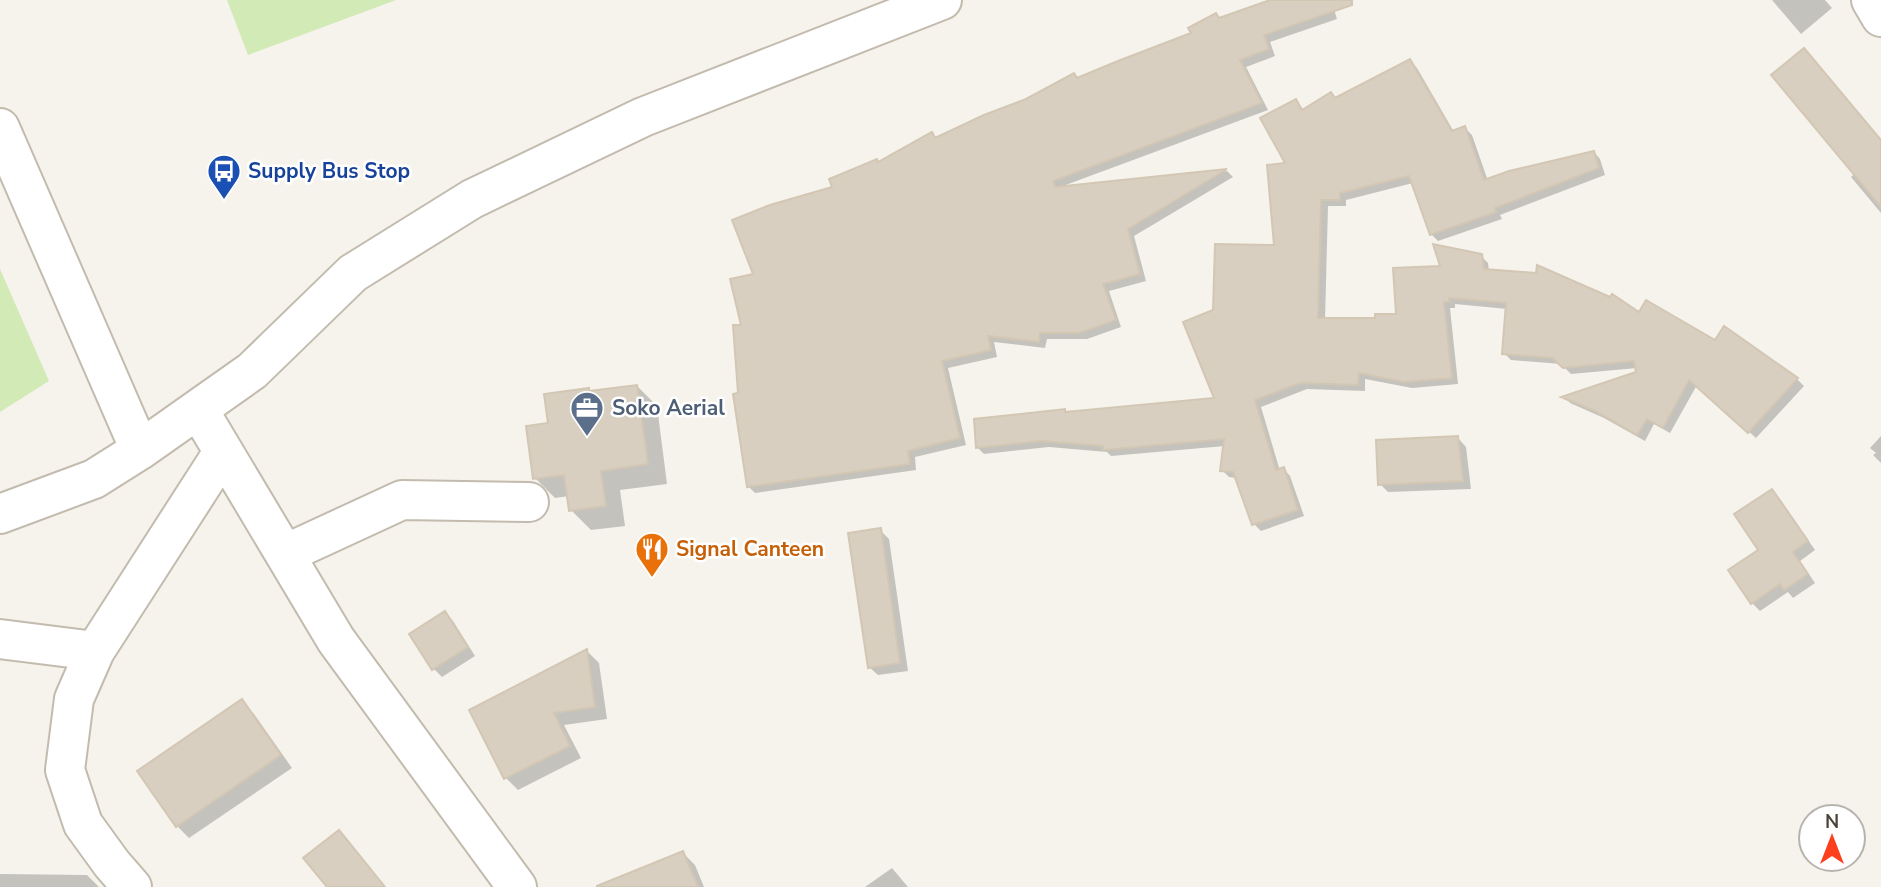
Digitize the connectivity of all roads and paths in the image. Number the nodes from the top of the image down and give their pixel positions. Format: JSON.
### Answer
{"nodes":[{"id":1,"x":942,"y":0,"type":"edge"},
{"id":2,"x":1871,"y":0,"type":"edge"},
{"id":3,"x":1881,"y":17,"type":"edge"},
{"id":4,"x":0,"y":128,"type":"edge"},
{"id":5,"x":198,"y":409,"type":"junction"},
{"id":6,"x":140,"y":450,"type":"junction"},
{"id":7,"x":223,"y":452,"type":"junction"},
{"id":8,"x":529,"y":502,"type":"dead end"},
{"id":9,"x":0,"y":514,"type":"edge"},
{"id":10,"x":285,"y":554,"type":"junction"},
{"id":11,"x":0,"y":639,"type":"edge"},
{"id":12,"x":95,"y":651,"type":"junction"},
{"id":13,"x":132,"y":887,"type":"edge"},
{"id":14,"x":517,"y":887,"type":"edge"}],
"edges":[{"from":1,"to":5,"type":"street"},
{"from":2,"to":3,"type":"street"},
{"from":4,"to":6,"type":"street"},
{"from":5,"to":6,"type":"street"},
{"from":5,"to":7,"type":"street"},
{"from":6,"to":9,"type":"street"},
{"from":7,"to":10,"type":"street"},
{"from":7,"to":12,"type":"street"},
{"from":8,"to":10,"type":"street"},
{"from":10,"to":14,"type":"street"},
{"from":11,"to":12,"type":"street"},
{"from":12,"to":13,"type":"street"}]}
